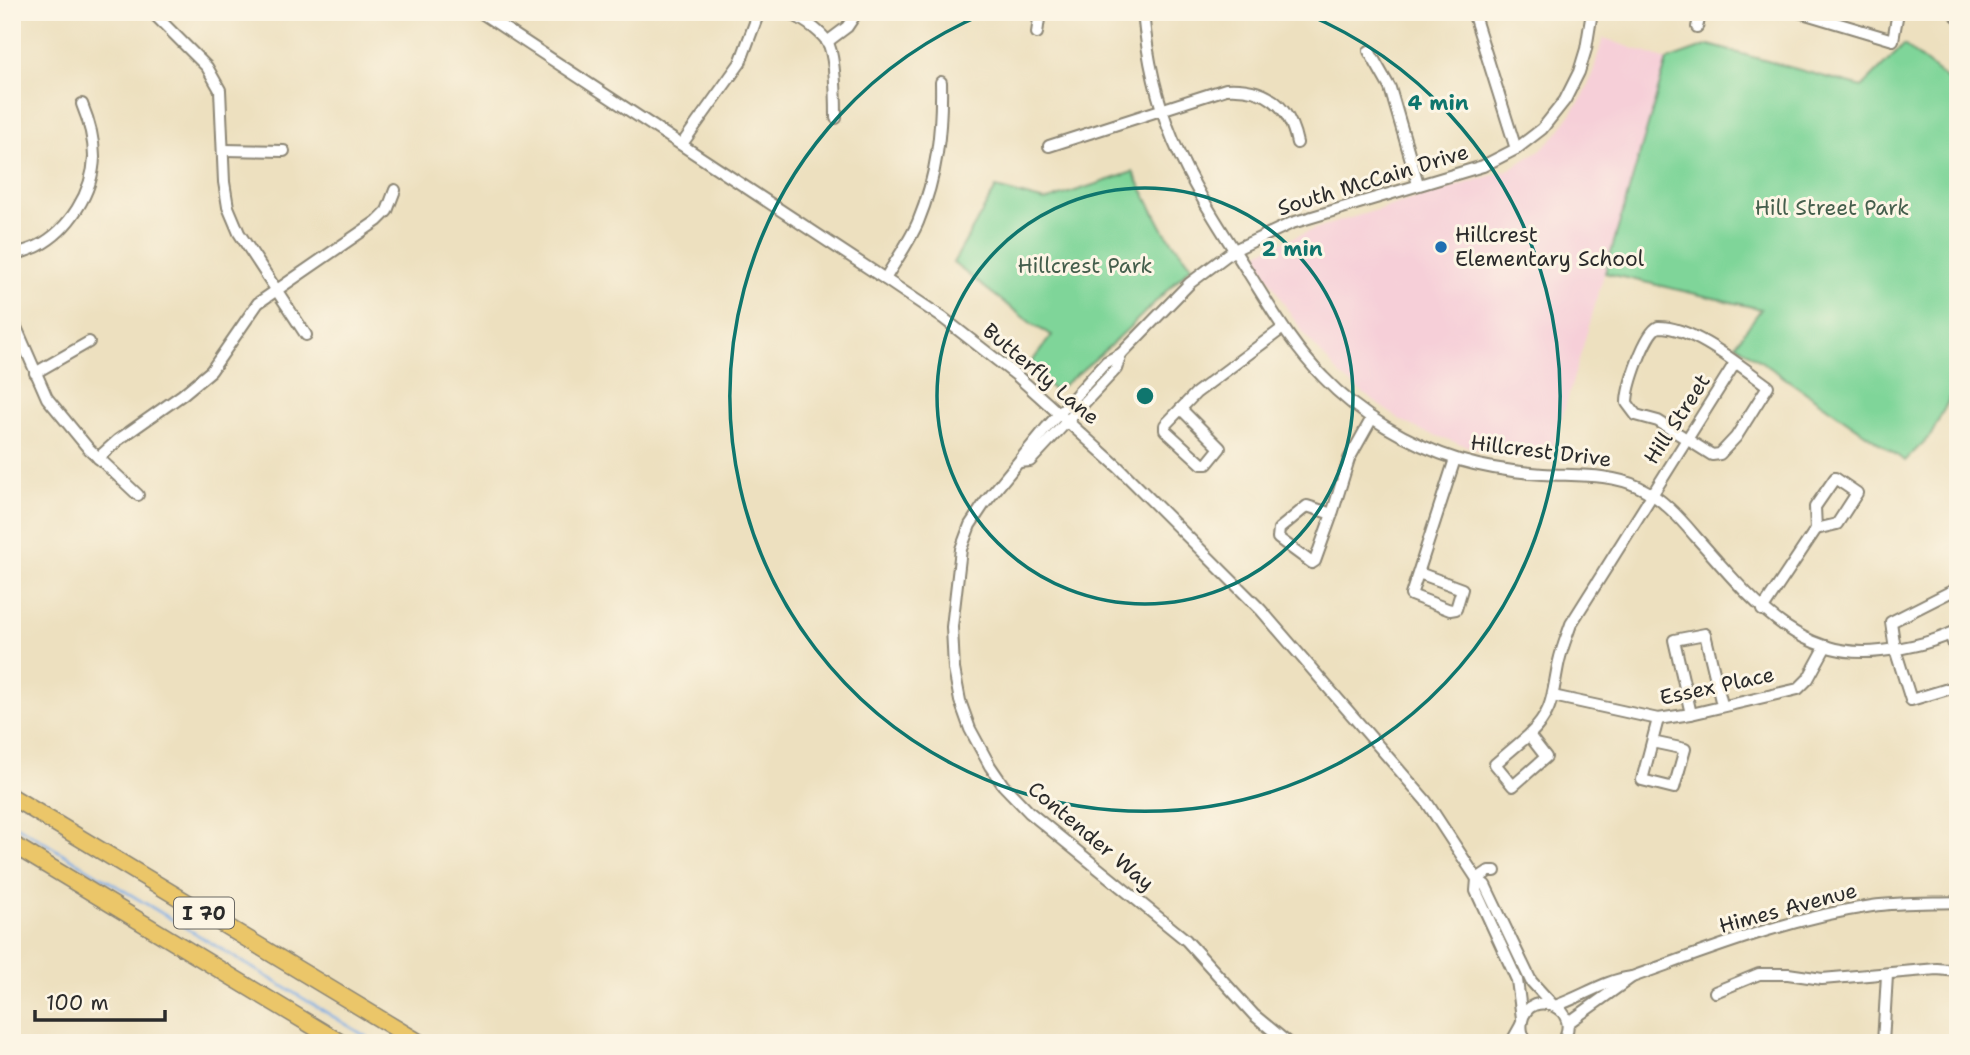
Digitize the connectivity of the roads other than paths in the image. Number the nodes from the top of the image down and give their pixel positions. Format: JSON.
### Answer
{"nodes":[{"id":1,"x":152,"y":12,"type":"edge"},
{"id":2,"x":480,"y":12,"type":"edge"},
{"id":3,"x":759,"y":12,"type":"edge"},
{"id":4,"x":786,"y":12,"type":"edge"},
{"id":5,"x":857,"y":12,"type":"edge"},
{"id":6,"x":1040,"y":12,"type":"edge"},
{"id":7,"x":1143,"y":12,"type":"edge"},
{"id":8,"x":1473,"y":12,"type":"edge"},
{"id":9,"x":1592,"y":12,"type":"edge"},
{"id":10,"x":1701,"y":12,"type":"edge"},
{"id":11,"x":1799,"y":12,"type":"edge"},
{"id":12,"x":1898,"y":12,"type":"edge"},
{"id":13,"x":1952,"y":12,"type":"edge"},
{"id":14,"x":1958,"y":17,"type":"edge"},
{"id":15,"x":1697,"y":27,"type":"dead end"},
{"id":16,"x":1037,"y":33,"type":"dead end"},
{"id":17,"x":827,"y":42,"type":"junction"},
{"id":18,"x":1369,"y":51,"type":"dead end"},
{"id":19,"x":941,"y":82,"type":"dead end"},
{"id":20,"x":82,"y":104,"type":"dead end"},
{"id":21,"x":1162,"y":109,"type":"junction"},
{"id":22,"x":835,"y":118,"type":"dead end"},
{"id":23,"x":682,"y":144,"type":"junction"},
{"id":24,"x":1297,"y":144,"type":"dead end"},
{"id":25,"x":1049,"y":146,"type":"dead end"},
{"id":26,"x":1516,"y":149,"type":"junction"},
{"id":27,"x":224,"y":150,"type":"junction"},
{"id":28,"x":284,"y":151,"type":"dead end"},
{"id":29,"x":1418,"y":184,"type":"junction"},
{"id":30,"x":395,"y":190,"type":"dead end"},
{"id":31,"x":1234,"y":250,"type":"junction"},
{"id":32,"x":12,"y":256,"type":"edge"},
{"id":33,"x":885,"y":279,"type":"junction"},
{"id":34,"x":276,"y":289,"type":"junction"},
{"id":35,"x":12,"y":318,"type":"edge"},
{"id":36,"x":1283,"y":328,"type":"junction"},
{"id":37,"x":306,"y":335,"type":"dead end"},
{"id":38,"x":89,"y":342,"type":"dead end"},
{"id":39,"x":1121,"y":354,"type":"junction"},
{"id":40,"x":1735,"y":363,"type":"junction"},
{"id":41,"x":35,"y":373,"type":"junction"},
{"id":42,"x":1181,"y":409,"type":"junction"},
{"id":43,"x":1059,"y":413,"type":"junction"},
{"id":44,"x":1372,"y":418,"type":"junction"},
{"id":45,"x":1069,"y":421,"type":"junction"},
{"id":46,"x":1688,"y":439,"type":"junction"},
{"id":47,"x":98,"y":458,"type":"junction"},
{"id":48,"x":1455,"y":459,"type":"junction"},
{"id":49,"x":1019,"y":462,"type":"junction"},
{"id":50,"x":1651,"y":494,"type":"junction"},
{"id":51,"x":138,"y":495,"type":"dead end"},
{"id":52,"x":1332,"y":514,"type":"junction"},
{"id":53,"x":1816,"y":529,"type":"junction"},
{"id":54,"x":1419,"y":573,"type":"junction"},
{"id":55,"x":1958,"y":588,"type":"edge"},
{"id":56,"x":1762,"y":610,"type":"junction"},
{"id":57,"x":1954,"y":632,"type":"edge"},
{"id":58,"x":1826,"y":646,"type":"junction"},
{"id":59,"x":1895,"y":649,"type":"junction"},
{"id":60,"x":1958,"y":656,"type":"edge"},
{"id":61,"x":1958,"y":686,"type":"edge"},
{"id":62,"x":1553,"y":696,"type":"junction"},
{"id":63,"x":1722,"y":705,"type":"junction"},
{"id":64,"x":1691,"y":714,"type":"junction"},
{"id":65,"x":1658,"y":719,"type":"junction"},
{"id":66,"x":1529,"y":735,"type":"junction"},
{"id":67,"x":1653,"y":742,"type":"junction"},
{"id":68,"x":12,"y":797,"type":"edge"},
{"id":69,"x":12,"y":844,"type":"edge"},
{"id":70,"x":1481,"y":882,"type":"junction"},
{"id":71,"x":1958,"y":902,"type":"edge"},
{"id":72,"x":1958,"y":971,"type":"edge"},
{"id":73,"x":1887,"y":975,"type":"junction"},
{"id":74,"x":1632,"y":977,"type":"junction"},
{"id":75,"x":1715,"y":992,"type":"dead end"},
{"id":76,"x":1554,"y":1005,"type":"junction"},
{"id":77,"x":1522,"y":1021,"type":"junction"},
{"id":78,"x":1568,"y":1025,"type":"junction"},
{"id":79,"x":341,"y":1043,"type":"edge"},
{"id":80,"x":420,"y":1043,"type":"edge"},
{"id":81,"x":1288,"y":1043,"type":"edge"},
{"id":82,"x":1511,"y":1043,"type":"edge"},
{"id":83,"x":1527,"y":1043,"type":"edge"},
{"id":84,"x":1561,"y":1043,"type":"edge"},
{"id":85,"x":1572,"y":1043,"type":"edge"},
{"id":86,"x":1882,"y":1043,"type":"edge"}],
"edges":[{"from":1,"to":27,"type":"street"},
{"from":2,"to":23,"type":"street","name":"Butterfly Lane"},
{"from":3,"to":23,"type":"street"},
{"from":4,"to":17,"type":"street"},
{"from":5,"to":17,"type":"street"},
{"from":6,"to":16,"type":"street"},
{"from":7,"to":21,"type":"street","name":"Hillcrest Drive"},
{"from":8,"to":26,"type":"street"},
{"from":9,"to":26,"type":"street","name":"South McCain Drive"},
{"from":10,"to":15,"type":"street"},
{"from":11,"to":12,"type":"street"},
{"from":13,"to":14,"type":"street"},
{"from":17,"to":22,"type":"street"},
{"from":18,"to":29,"type":"street"},
{"from":19,"to":33,"type":"street"},
{"from":20,"to":32,"type":"street"},
{"from":21,"to":24,"type":"street"},
{"from":21,"to":25,"type":"street"},
{"from":21,"to":31,"type":"street","name":"Hillcrest Drive"},
{"from":23,"to":33,"type":"street","name":"Butterfly Lane"},
{"from":26,"to":29,"type":"street","name":"South McCain Drive"},
{"from":27,"to":28,"type":"street"},
{"from":27,"to":34,"type":"street"},
{"from":29,"to":31,"type":"street","name":"South McCain Drive"},
{"from":30,"to":34,"type":"street"},
{"from":31,"to":36,"type":"street","name":"Hillcrest Drive"},
{"from":31,"to":39,"type":"street","name":"South McCain Drive"},
{"from":33,"to":43,"type":"street","name":"Butterfly Lane"},
{"from":34,"to":37,"type":"street"},
{"from":34,"to":47,"type":"street"},
{"from":35,"to":41,"type":"street"},
{"from":36,"to":42,"type":"street"},
{"from":36,"to":44,"type":"street","name":"Hillcrest Drive"},
{"from":38,"to":41,"type":"street"},
{"from":39,"to":43,"type":"street","name":"South McCain Drive"},
{"from":39,"to":45,"type":"street","name":"South McCain Drive"},
{"from":40,"to":46,"type":"street","name":"Hill Street"},
{"from":40,"to":46,"type":"street"},
{"from":40,"to":46,"type":"street"},
{"from":41,"to":47,"type":"street"},
{"from":42,"to":42,"type":"street"},
{"from":43,"to":45,"type":"street","name":"Butterfly Lane"},
{"from":43,"to":49,"type":"street","name":"Contender Way"},
{"from":44,"to":48,"type":"street","name":"Hillcrest Drive"},
{"from":44,"to":52,"type":"street"},
{"from":45,"to":49,"type":"street","name":"Contender Way"},
{"from":45,"to":70,"type":"street","name":"Butterfly Lane"},
{"from":46,"to":50,"type":"street","name":"Hill Street"},
{"from":47,"to":51,"type":"street"},
{"from":48,"to":50,"type":"street","name":"Hillcrest Drive"},
{"from":48,"to":54,"type":"street"},
{"from":49,"to":81,"type":"street","name":"Contender Way"},
{"from":50,"to":56,"type":"street","name":"Hillcrest Drive"},
{"from":50,"to":62,"type":"street","name":"Hill Street"},
{"from":52,"to":52,"type":"street"},
{"from":53,"to":53,"type":"street"},
{"from":53,"to":56,"type":"street"},
{"from":54,"to":54,"type":"street"},
{"from":55,"to":59,"type":"street"},
{"from":56,"to":58,"type":"street","name":"Hillcrest Drive"},
{"from":57,"to":59,"type":"street","name":"Hillcrest Drive"},
{"from":57,"to":60,"type":"street"},
{"from":58,"to":59,"type":"street","name":"Hillcrest Drive"},
{"from":58,"to":63,"type":"street","name":"Essex Place"},
{"from":59,"to":61,"type":"street"},
{"from":62,"to":65,"type":"street","name":"Essex Place"},
{"from":62,"to":66,"type":"street","name":"Hill Street"},
{"from":63,"to":64,"type":"street","name":"Essex Place"},
{"from":63,"to":64,"type":"street"},
{"from":64,"to":65,"type":"street","name":"Essex Place"},
{"from":65,"to":67,"type":"street"},
{"from":66,"to":66,"type":"street","name":"Hill Street"},
{"from":67,"to":67,"type":"street"},
{"from":68,"to":80,"type":"highway","number":"I 70"},
{"from":69,"to":79,"type":"highway","number":"I 70"},
{"from":70,"to":76,"type":"street","name":"Butterfly Lane"},
{"from":70,"to":77,"type":"street","name":"Butterfly Lane"},
{"from":71,"to":74,"type":"street","name":"Himes Avenue"},
{"from":72,"to":73,"type":"street"},
{"from":73,"to":75,"type":"street"},
{"from":73,"to":86,"type":"street"},
{"from":74,"to":76,"type":"street","name":"Himes Avenue"},
{"from":74,"to":78,"type":"street","name":"Himes Avenue"},
{"from":76,"to":77,"type":"street","name":"Himes Avenue"},
{"from":76,"to":78,"type":"street","name":"Butterfly Lane"},
{"from":77,"to":82,"type":"street"},
{"from":77,"to":83,"type":"street","name":"Butterfly Lane"},
{"from":78,"to":84,"type":"street"},
{"from":78,"to":85,"type":"street"}]}
